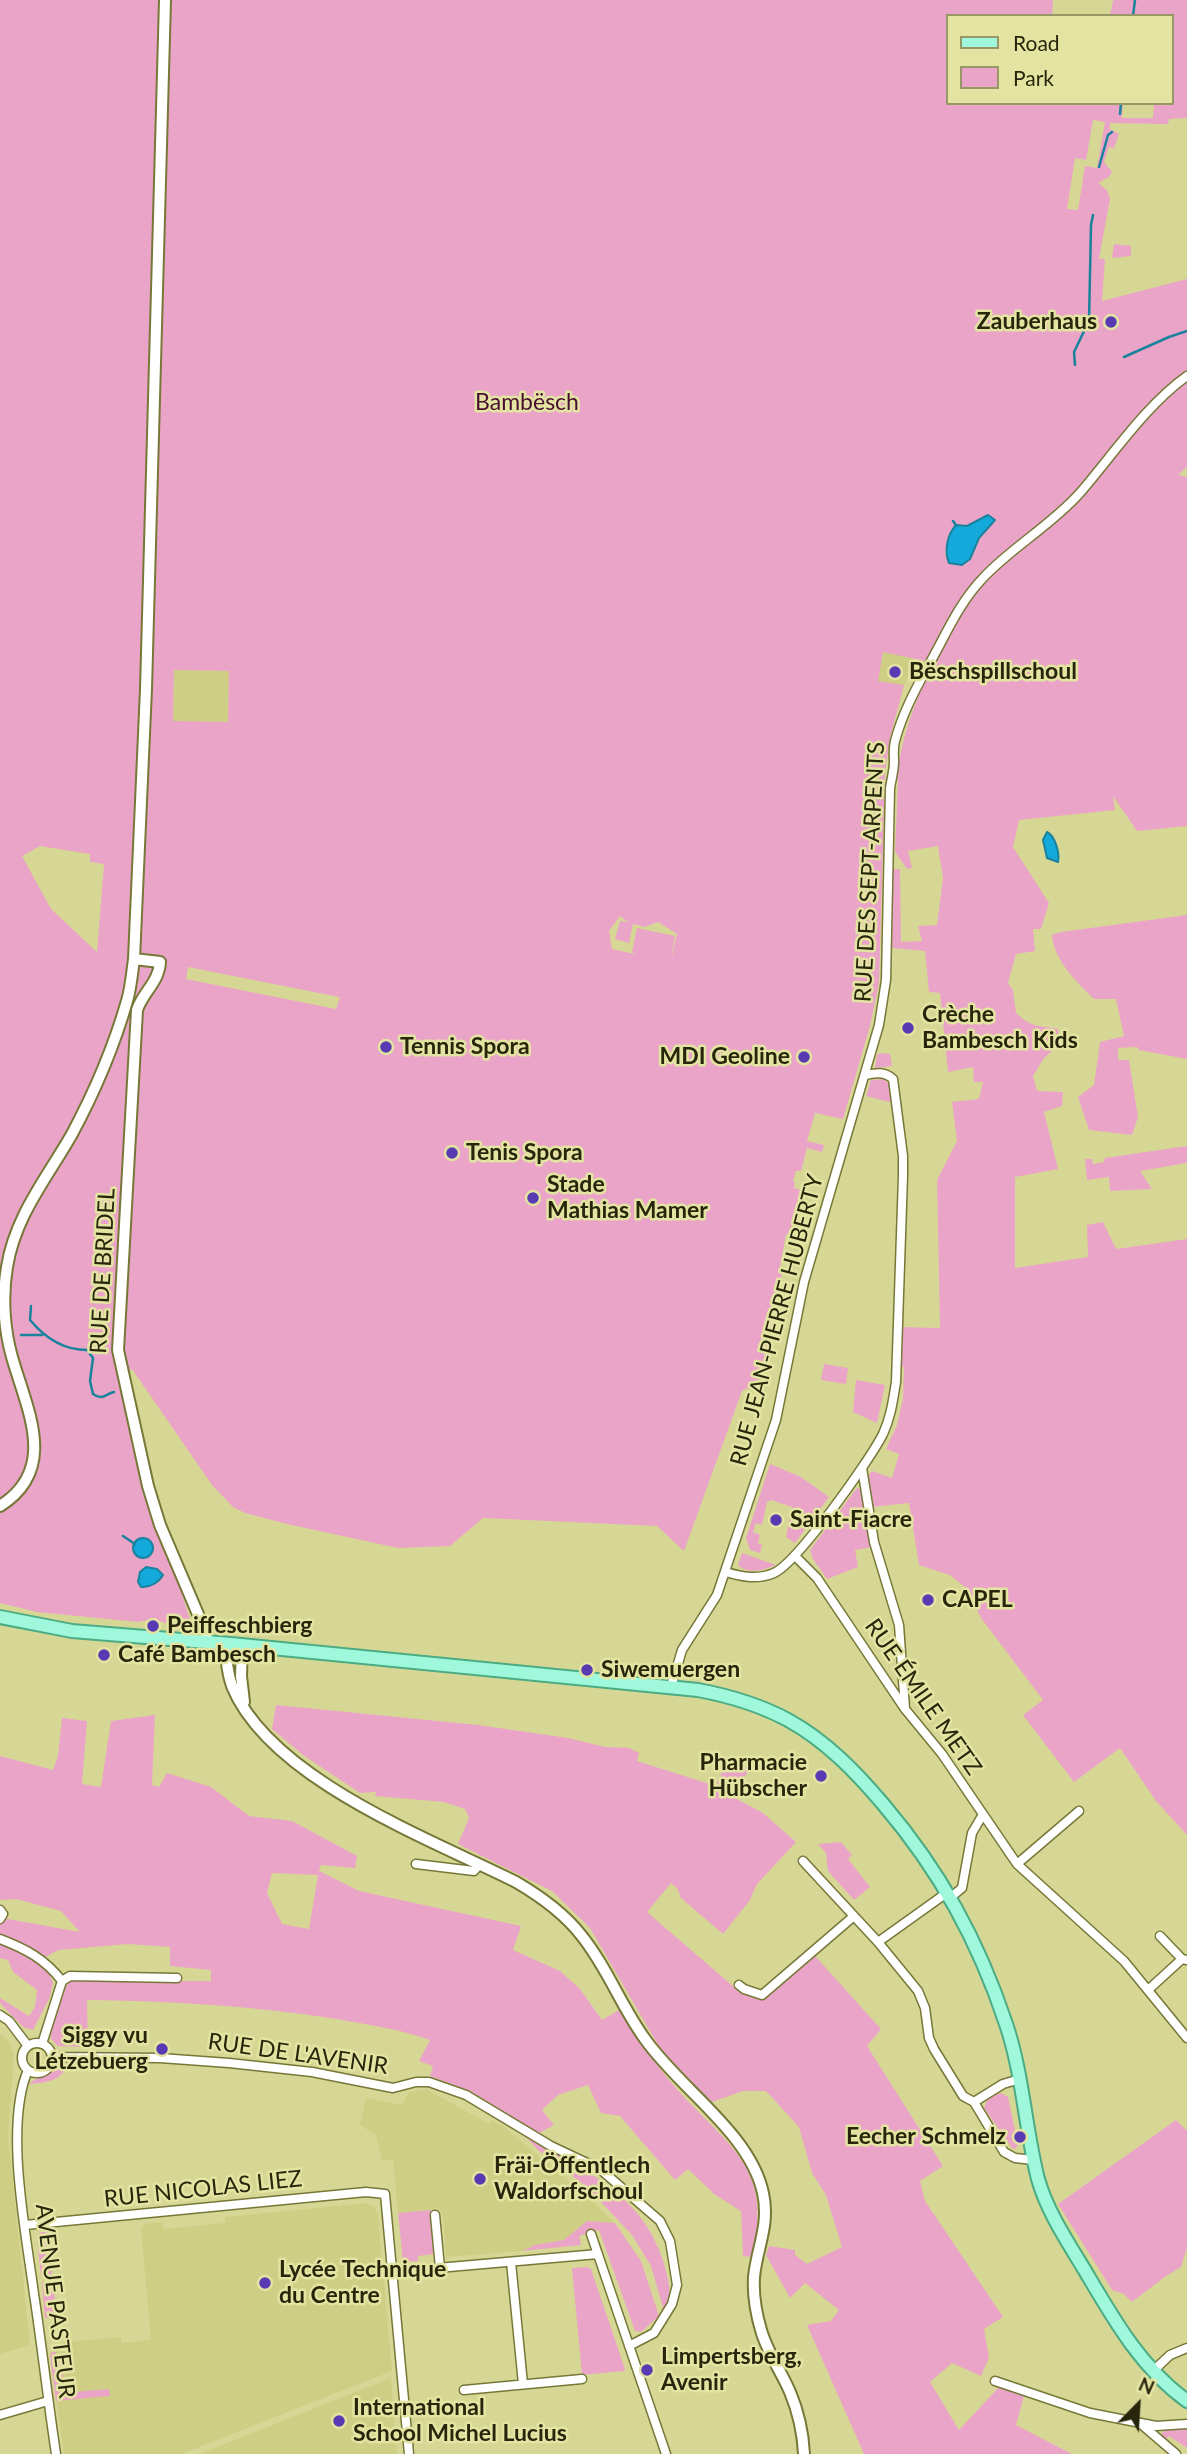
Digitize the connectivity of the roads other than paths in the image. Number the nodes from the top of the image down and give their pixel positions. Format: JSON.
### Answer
{"nodes":[{"id":1,"x":165,"y":0,"type":"edge"},
{"id":2,"x":1187,"y":376,"type":"edge"},
{"id":3,"x":134,"y":959,"type":"junction"},
{"id":4,"x":865,"y":1075,"type":"junction"},
{"id":5,"x":862,"y":1468,"type":"junction"},
{"id":6,"x":0,"y":1506,"type":"edge"},
{"id":7,"x":795,"y":1556,"type":"junction"},
{"id":8,"x":726,"y":1573,"type":"junction"},
{"id":9,"x":0,"y":1617,"type":"edge"},
{"id":10,"x":208,"y":1642,"type":"junction"},
{"id":11,"x":226,"y":1644,"type":"junction"},
{"id":12,"x":242,"y":1645,"type":"junction"},
{"id":13,"x":671,"y":1687,"type":"junction"},
{"id":14,"x":244,"y":1705,"type":"junction"},
{"id":15,"x":905,"y":1709,"type":"junction"},
{"id":16,"x":1079,"y":1811,"type":"dead end"},
{"id":17,"x":982,"y":1816,"type":"junction"},
{"id":18,"x":803,"y":1861,"type":"dead end"},
{"id":19,"x":415,"y":1864,"type":"dead end"},
{"id":20,"x":480,"y":1864,"type":"junction"},
{"id":21,"x":1017,"y":1864,"type":"junction"},
{"id":22,"x":950,"y":1894,"type":"junction"},
{"id":23,"x":0,"y":1910,"type":"edge"},
{"id":24,"x":854,"y":1916,"type":"junction"},
{"id":25,"x":0,"y":1919,"type":"edge"},
{"id":26,"x":1160,"y":1936,"type":"dead end"},
{"id":27,"x":0,"y":1939,"type":"edge"},
{"id":28,"x":878,"y":1942,"type":"junction"},
{"id":29,"x":1184,"y":1959,"type":"edge"},
{"id":30,"x":177,"y":1978,"type":"dead end"},
{"id":31,"x":62,"y":1982,"type":"junction"},
{"id":32,"x":739,"y":1985,"type":"dead end"},
{"id":33,"x":1148,"y":1990,"type":"junction"},
{"id":34,"x":0,"y":2015,"type":"edge"},
{"id":35,"x":1187,"y":2038,"type":"edge"},
{"id":36,"x":42,"y":2044,"type":"junction"},
{"id":37,"x":27,"y":2046,"type":"junction"},
{"id":38,"x":52,"y":2057,"type":"junction"},
{"id":39,"x":29,"y":2070,"type":"junction"},
{"id":40,"x":1020,"y":2079,"type":"junction"},
{"id":41,"x":974,"y":2102,"type":"junction"},
{"id":42,"x":1034,"y":2160,"type":"junction"},
{"id":43,"x":435,"y":2215,"type":"dead end"},
{"id":44,"x":25,"y":2225,"type":"junction"},
{"id":45,"x":591,"y":2234,"type":"dead end"},
{"id":46,"x":598,"y":2254,"type":"junction"},
{"id":47,"x":511,"y":2262,"type":"junction"},
{"id":48,"x":440,"y":2268,"type":"junction"},
{"id":49,"x":392,"y":2272,"type":"junction"},
{"id":50,"x":629,"y":2346,"type":"junction"},
{"id":51,"x":1187,"y":2348,"type":"edge"},
{"id":52,"x":1152,"y":2372,"type":"junction"},
{"id":53,"x":582,"y":2379,"type":"dead end"},
{"id":54,"x":995,"y":2381,"type":"dead end"},
{"id":55,"x":523,"y":2384,"type":"junction"},
{"id":56,"x":464,"y":2390,"type":"dead end"},
{"id":57,"x":48,"y":2401,"type":"junction"},
{"id":58,"x":1187,"y":2401,"type":"edge"},
{"id":59,"x":0,"y":2415,"type":"edge"},
{"id":60,"x":1141,"y":2424,"type":"junction"},
{"id":61,"x":1187,"y":2424,"type":"edge"},
{"id":62,"x":665,"y":2451,"type":"edge"},
{"id":63,"x":56,"y":2454,"type":"edge"},
{"id":64,"x":409,"y":2454,"type":"edge"},
{"id":65,"x":804,"y":2454,"type":"edge"},
{"id":66,"x":1176,"y":2454,"type":"edge"}],
"edges":[{"from":1,"to":3,"type":"main road"},
{"from":2,"to":4,"type":"street","name":"RUE DES SEPT-ARPENTS"},
{"from":3,"to":6,"type":"main road"},
{"from":3,"to":10,"type":"main road","name":"RUE DE BRIDEL"},
{"from":4,"to":5,"type":"street"},
{"from":4,"to":8,"type":"street","name":"RUE JEAN-PIERRE HUBERTY"},
{"from":5,"to":7,"type":"street"},
{"from":5,"to":15,"type":"street"},
{"from":7,"to":8,"type":"street"},
{"from":7,"to":15,"type":"street","name":"RUE ÉMILE METZ"},
{"from":8,"to":13,"type":"street","name":"RUE JEAN-PIERRE HUBERTY"},
{"from":9,"to":10,"type":"main road"},
{"from":10,"to":11,"type":"main road"},
{"from":11,"to":12,"type":"main road"},
{"from":11,"to":14,"type":"main road"},
{"from":12,"to":13,"type":"main road"},
{"from":12,"to":14,"type":"main road"},
{"from":13,"to":22,"type":"main road"},
{"from":14,"to":20,"type":"main road"},
{"from":15,"to":17,"type":"street","name":"RUE ÉMILE METZ"},
{"from":16,"to":21,"type":"street"},
{"from":17,"to":21,"type":"street","name":"RUE ÉMILE METZ"},
{"from":17,"to":22,"type":"street"},
{"from":18,"to":24,"type":"street"},
{"from":19,"to":20,"type":"street"},
{"from":20,"to":65,"type":"main road"},
{"from":21,"to":33,"type":"street","name":"RUE ÉMILE METZ"},
{"from":22,"to":28,"type":"street"},
{"from":22,"to":40,"type":"main road"},
{"from":23,"to":25,"type":"street"},
{"from":24,"to":28,"type":"street"},
{"from":24,"to":32,"type":"street"},
{"from":26,"to":29,"type":"street"},
{"from":27,"to":31,"type":"street"},
{"from":28,"to":41,"type":"street"},
{"from":29,"to":33,"type":"street"},
{"from":30,"to":31,"type":"street"},
{"from":31,"to":36,"type":"street"},
{"from":33,"to":35,"type":"street","name":"RUE ÉMILE METZ"},
{"from":34,"to":37,"type":"street"},
{"from":36,"to":37,"type":"street"},
{"from":36,"to":38,"type":"street"},
{"from":37,"to":39,"type":"street","name":"AVENUE PASTEUR"},
{"from":38,"to":39,"type":"street"},
{"from":38,"to":50,"type":"street","name":"RUE DE L'AVENIR"},
{"from":39,"to":44,"type":"street","name":"AVENUE PASTEUR"},
{"from":40,"to":41,"type":"street"},
{"from":40,"to":42,"type":"main road"},
{"from":41,"to":42,"type":"street"},
{"from":42,"to":52,"type":"main road"},
{"from":43,"to":48,"type":"street"},
{"from":44,"to":49,"type":"street","name":"RUE NICOLAS LIEZ"},
{"from":44,"to":57,"type":"street","name":"AVENUE PASTEUR"},
{"from":45,"to":46,"type":"street"},
{"from":46,"to":47,"type":"street"},
{"from":46,"to":50,"type":"street"},
{"from":47,"to":48,"type":"street"},
{"from":47,"to":55,"type":"street"},
{"from":48,"to":49,"type":"street"},
{"from":49,"to":64,"type":"street"},
{"from":50,"to":62,"type":"street"},
{"from":51,"to":52,"type":"street"},
{"from":52,"to":58,"type":"main road"},
{"from":53,"to":55,"type":"street"},
{"from":54,"to":60,"type":"street"},
{"from":55,"to":56,"type":"street"},
{"from":57,"to":59,"type":"street"},
{"from":57,"to":63,"type":"street","name":"AVENUE PASTEUR"},
{"from":60,"to":61,"type":"street"},
{"from":60,"to":66,"type":"street"}]}
